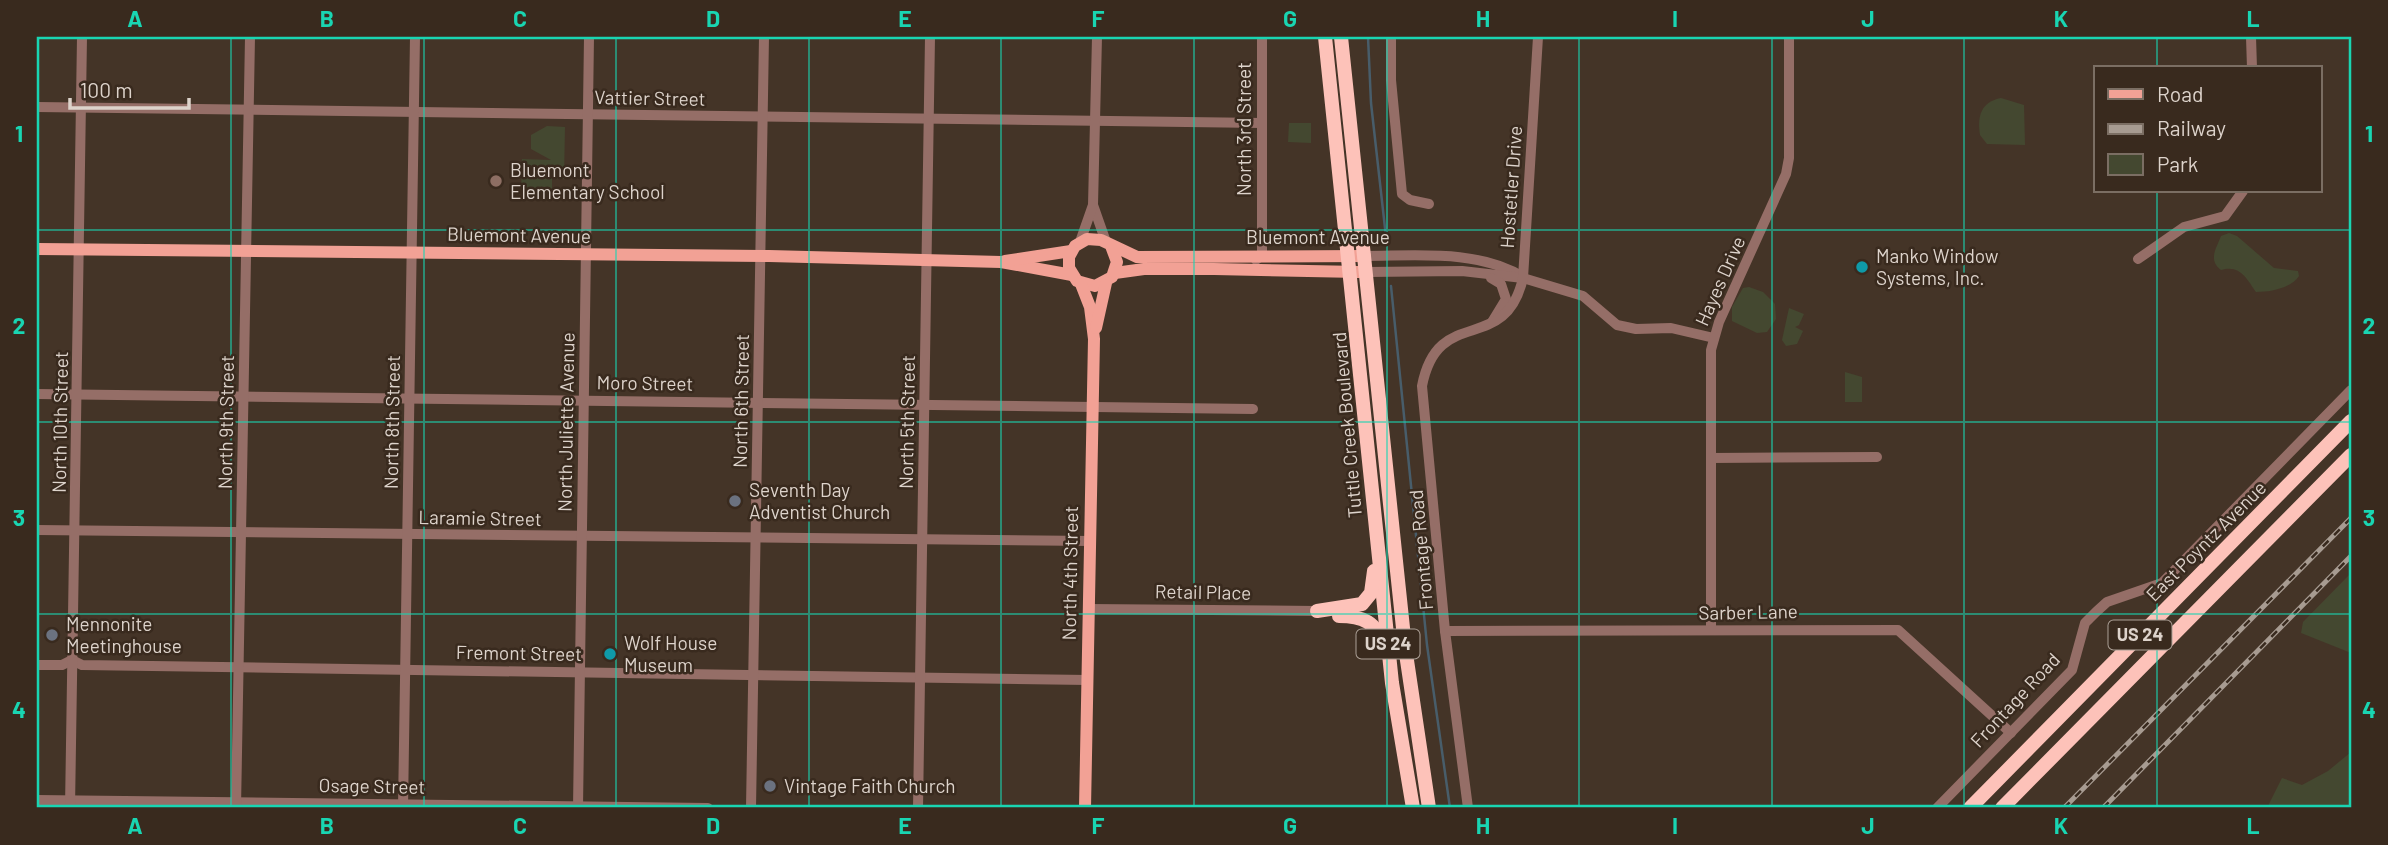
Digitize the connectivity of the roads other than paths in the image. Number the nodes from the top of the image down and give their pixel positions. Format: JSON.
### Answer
{"nodes":[{"id":1,"x":82,"y":37,"type":"edge"},
{"id":2,"x":250,"y":37,"type":"edge"},
{"id":3,"x":415,"y":37,"type":"edge"},
{"id":4,"x":589,"y":37,"type":"edge"},
{"id":5,"x":764,"y":37,"type":"edge"},
{"id":6,"x":930,"y":37,"type":"edge"},
{"id":7,"x":1097,"y":37,"type":"edge"},
{"id":8,"x":1262,"y":37,"type":"edge"},
{"id":9,"x":1325,"y":37,"type":"edge"},
{"id":10,"x":1341,"y":37,"type":"edge"},
{"id":11,"x":1391,"y":37,"type":"edge"},
{"id":12,"x":1538,"y":37,"type":"edge"},
{"id":13,"x":1789,"y":37,"type":"edge"},
{"id":14,"x":2251,"y":37,"type":"edge"},
{"id":15,"x":2252,"y":66,"type":"edge"},
{"id":16,"x":37,"y":107,"type":"edge"},
{"id":17,"x":82,"y":108,"type":"junction"},
{"id":18,"x":248,"y":110,"type":"junction"},
{"id":19,"x":414,"y":112,"type":"junction"},
{"id":20,"x":588,"y":114,"type":"junction"},
{"id":21,"x":763,"y":117,"type":"junction"},
{"id":22,"x":929,"y":119,"type":"junction"},
{"id":23,"x":1096,"y":121,"type":"junction"},
{"id":24,"x":1262,"y":123,"type":"junction"},
{"id":25,"x":2242,"y":192,"type":"edge"},
{"id":26,"x":1429,"y":204,"type":"dead end"},
{"id":27,"x":1093,"y":205,"type":"junction"},
{"id":28,"x":1108,"y":244,"type":"junction"},
{"id":29,"x":1075,"y":247,"type":"junction"},
{"id":30,"x":37,"y":249,"type":"edge"},
{"id":31,"x":80,"y":250,"type":"junction"},
{"id":32,"x":246,"y":251,"type":"junction"},
{"id":33,"x":412,"y":253,"type":"junction"},
{"id":34,"x":1262,"y":255,"type":"junction"},
{"id":35,"x":585,"y":256,"type":"junction"},
{"id":36,"x":761,"y":256,"type":"junction"},
{"id":37,"x":1349,"y":256,"type":"junction"},
{"id":38,"x":1365,"y":256,"type":"junction"},
{"id":39,"x":2138,"y":259,"type":"dead end"},
{"id":40,"x":927,"y":260,"type":"junction"},
{"id":41,"x":1001,"y":262,"type":"junction"},
{"id":42,"x":1214,"y":269,"type":"junction"},
{"id":43,"x":1351,"y":272,"type":"junction"},
{"id":44,"x":1367,"y":272,"type":"junction"},
{"id":45,"x":1478,"y":272,"type":"junction"},
{"id":46,"x":1110,"y":278,"type":"junction"},
{"id":47,"x":1523,"y":278,"type":"junction"},
{"id":48,"x":1077,"y":280,"type":"junction"},
{"id":49,"x":1489,"y":325,"type":"junction"},
{"id":50,"x":1714,"y":338,"type":"junction"},
{"id":51,"x":1094,"y":339,"type":"junction"},
{"id":52,"x":2351,"y":390,"type":"edge"},
{"id":53,"x":37,"y":394,"type":"edge"},
{"id":54,"x":78,"y":394,"type":"junction"},
{"id":55,"x":244,"y":396,"type":"junction"},
{"id":56,"x":410,"y":398,"type":"junction"},
{"id":57,"x":583,"y":400,"type":"junction"},
{"id":58,"x":758,"y":402,"type":"junction"},
{"id":59,"x":925,"y":404,"type":"junction"},
{"id":60,"x":1093,"y":407,"type":"junction"},
{"id":61,"x":1253,"y":409,"type":"dead end"},
{"id":62,"x":2351,"y":421,"type":"edge"},
{"id":63,"x":2351,"y":455,"type":"edge"},
{"id":64,"x":1711,"y":457,"type":"junction"},
{"id":65,"x":1877,"y":457,"type":"dead end"},
{"id":66,"x":1370,"y":478,"type":"junction"},
{"id":67,"x":37,"y":530,"type":"edge"},
{"id":68,"x":76,"y":530,"type":"junction"},
{"id":69,"x":242,"y":532,"type":"junction"},
{"id":70,"x":407,"y":534,"type":"junction"},
{"id":71,"x":582,"y":536,"type":"junction"},
{"id":72,"x":756,"y":539,"type":"junction"},
{"id":73,"x":922,"y":541,"type":"junction"},
{"id":74,"x":1091,"y":541,"type":"junction"},
{"id":75,"x":1088,"y":609,"type":"junction"},
{"id":76,"x":1317,"y":611,"type":"junction"},
{"id":77,"x":1711,"y":629,"type":"junction"},
{"id":78,"x":1445,"y":631,"type":"junction"},
{"id":79,"x":72,"y":660,"type":"junction"},
{"id":80,"x":37,"y":665,"type":"edge"},
{"id":81,"x":239,"y":668,"type":"junction"},
{"id":82,"x":405,"y":670,"type":"junction"},
{"id":83,"x":580,"y":672,"type":"junction"},
{"id":84,"x":754,"y":674,"type":"junction"},
{"id":85,"x":920,"y":675,"type":"junction"},
{"id":86,"x":1088,"y":680,"type":"junction"},
{"id":87,"x":1392,"y":684,"type":"junction"},
{"id":88,"x":2011,"y":733,"type":"junction"},
{"id":89,"x":37,"y":800,"type":"edge"},
{"id":90,"x":70,"y":804,"type":"edge"},
{"id":91,"x":236,"y":805,"type":"edge"},
{"id":92,"x":403,"y":806,"type":"edge"},
{"id":93,"x":578,"y":807,"type":"edge"},
{"id":94,"x":708,"y":808,"type":"edge"},
{"id":95,"x":751,"y":808,"type":"edge"},
{"id":96,"x":918,"y":808,"type":"edge"},
{"id":97,"x":1085,"y":808,"type":"edge"},
{"id":98,"x":1413,"y":808,"type":"edge"},
{"id":99,"x":1429,"y":808,"type":"edge"},
{"id":100,"x":1468,"y":808,"type":"edge"},
{"id":101,"x":1937,"y":808,"type":"edge"},
{"id":102,"x":1970,"y":808,"type":"edge"},
{"id":103,"x":2002,"y":808,"type":"edge"}],
"edges":[{"from":1,"to":17,"type":"street","name":"North 10th Street"},
{"from":2,"to":18,"type":"street","name":"North 9th Street"},
{"from":3,"to":19,"type":"street","name":"North 8th Street"},
{"from":4,"to":20,"type":"street","name":"North Juliette Avenue"},
{"from":5,"to":21,"type":"street","name":"North 6th Street"},
{"from":6,"to":22,"type":"street","name":"North 5th Street"},
{"from":7,"to":23,"type":"street"},
{"from":8,"to":24,"type":"street","name":"North 3rd Street"},
{"from":9,"to":37,"type":"highway","name":"Tuttle Creek Boulevard","number":"US 24"},
{"from":10,"to":38,"type":"highway","name":"Tuttle Creek Boulevard","number":"US 24"},
{"from":11,"to":26,"type":"street"},
{"from":12,"to":47,"type":"street","name":"Hostetler Drive"},
{"from":13,"to":50,"type":"street","name":"Hayes Drive"},
{"from":14,"to":15,"type":"street"},
{"from":16,"to":17,"type":"street","name":"Vattier Street"},
{"from":17,"to":18,"type":"street","name":"Vattier Street"},
{"from":17,"to":31,"type":"street","name":"North 10th Street"},
{"from":18,"to":19,"type":"street","name":"Vattier Street"},
{"from":18,"to":32,"type":"street","name":"North 9th Street"},
{"from":19,"to":20,"type":"street","name":"Vattier Street"},
{"from":19,"to":33,"type":"street","name":"North 8th Street"},
{"from":20,"to":21,"type":"street","name":"Vattier Street"},
{"from":20,"to":35,"type":"street","name":"North Juliette Avenue"},
{"from":21,"to":22,"type":"street","name":"Vattier Street"},
{"from":21,"to":36,"type":"street","name":"North 6th Street"},
{"from":22,"to":23,"type":"street","name":"Vattier Street"},
{"from":22,"to":40,"type":"street","name":"North 5th Street"},
{"from":23,"to":24,"type":"street","name":"Vattier Street"},
{"from":23,"to":27,"type":"street"},
{"from":24,"to":34,"type":"street","name":"North 3rd Street"},
{"from":25,"to":39,"type":"street"},
{"from":27,"to":28,"type":"street"},
{"from":27,"to":29,"type":"street"},
{"from":28,"to":29,"type":"main road"},
{"from":28,"to":34,"type":"main road","name":"Bluemont Avenue"},
{"from":28,"to":46,"type":"main road"},
{"from":29,"to":41,"type":"main road","name":"Bluemont Avenue"},
{"from":29,"to":48,"type":"main road"},
{"from":30,"to":31,"type":"main road","name":"Bluemont Avenue"},
{"from":31,"to":32,"type":"main road","name":"Bluemont Avenue"},
{"from":31,"to":54,"type":"street","name":"North 10th Street"},
{"from":32,"to":33,"type":"main road","name":"Bluemont Avenue"},
{"from":32,"to":55,"type":"street","name":"North 9th Street"},
{"from":33,"to":35,"type":"main road","name":"Bluemont Avenue"},
{"from":33,"to":56,"type":"street","name":"North 8th Street"},
{"from":34,"to":37,"type":"main road","name":"Bluemont Avenue"},
{"from":34,"to":42,"type":"street"},
{"from":35,"to":36,"type":"main road","name":"Bluemont Avenue"},
{"from":35,"to":57,"type":"street","name":"North Juliette Avenue"},
{"from":36,"to":40,"type":"main road","name":"Bluemont Avenue"},
{"from":36,"to":58,"type":"street","name":"North 6th Street"},
{"from":37,"to":38,"type":"main road","name":"Bluemont Avenue"},
{"from":37,"to":43,"type":"highway","name":"Tuttle Creek Boulevard","number":"US 24"},
{"from":38,"to":44,"type":"highway","name":"Tuttle Creek Boulevard","number":"US 24"},
{"from":38,"to":47,"type":"street","name":"Bluemont Avenue"},
{"from":40,"to":41,"type":"main road","name":"Bluemont Avenue"},
{"from":40,"to":59,"type":"street","name":"North 5th Street"},
{"from":41,"to":48,"type":"main road","name":"Bluemont Avenue"},
{"from":42,"to":43,"type":"main road","name":"Bluemont Avenue"},
{"from":42,"to":46,"type":"main road","name":"Bluemont Avenue"},
{"from":43,"to":44,"type":"main road","name":"Bluemont Avenue"},
{"from":43,"to":66,"type":"highway","name":"Tuttle Creek Boulevard","number":"US 24"},
{"from":44,"to":45,"type":"street","name":"Bluemont Avenue"},
{"from":44,"to":99,"type":"highway","name":"Tuttle Creek Boulevard","number":"US 24"},
{"from":45,"to":47,"type":"street","name":"Bluemont Avenue"},
{"from":45,"to":49,"type":"street"},
{"from":46,"to":48,"type":"main road"},
{"from":46,"to":51,"type":"main road","name":"North 4th Street"},
{"from":47,"to":49,"type":"street","name":"Hostetler Drive"},
{"from":47,"to":50,"type":"street","name":"Bluemont Avenue"},
{"from":48,"to":51,"type":"main road","name":"North 4th Street"},
{"from":49,"to":78,"type":"street","name":"Frontage Road"},
{"from":50,"to":64,"type":"street","name":"Hayes Drive"},
{"from":51,"to":60,"type":"main road","name":"North 4th Street"},
{"from":52,"to":88,"type":"street","name":"Frontage Road"},
{"from":53,"to":54,"type":"street","name":"Moro Street"},
{"from":54,"to":55,"type":"street","name":"Moro Street"},
{"from":54,"to":68,"type":"street","name":"North 10th Street"},
{"from":55,"to":56,"type":"street","name":"Moro Street"},
{"from":55,"to":69,"type":"street","name":"North 9th Street"},
{"from":56,"to":57,"type":"street","name":"Moro Street"},
{"from":56,"to":70,"type":"street","name":"North 8th Street"},
{"from":57,"to":58,"type":"street","name":"Moro Street"},
{"from":57,"to":71,"type":"street","name":"North Juliette Avenue"},
{"from":58,"to":59,"type":"street","name":"Moro Street"},
{"from":58,"to":72,"type":"street","name":"North 6th Street"},
{"from":59,"to":60,"type":"street","name":"Moro Street"},
{"from":59,"to":73,"type":"street","name":"North 5th Street"},
{"from":60,"to":61,"type":"street","name":"Moro Street"},
{"from":60,"to":74,"type":"main road","name":"North 4th Street"},
{"from":62,"to":102,"type":"highway","name":"East Poyntz Avenue","number":"US 24"},
{"from":63,"to":103,"type":"highway","number":"US 24"},
{"from":64,"to":65,"type":"street"},
{"from":64,"to":77,"type":"street","name":"Hayes Drive"},
{"from":66,"to":76,"type":"highway"},
{"from":66,"to":87,"type":"highway","name":"Tuttle Creek Boulevard","number":"US 24"},
{"from":67,"to":68,"type":"street","name":"Laramie Street"},
{"from":68,"to":69,"type":"street","name":"Laramie Street"},
{"from":68,"to":79,"type":"street","name":"North 10th Street"},
{"from":69,"to":70,"type":"street","name":"Laramie Street"},
{"from":69,"to":81,"type":"street","name":"North 9th Street"},
{"from":70,"to":71,"type":"street","name":"Laramie Street"},
{"from":70,"to":82,"type":"street","name":"North 8th Street"},
{"from":71,"to":72,"type":"street","name":"Laramie Street"},
{"from":71,"to":83,"type":"street","name":"North Juliette Avenue"},
{"from":72,"to":73,"type":"street","name":"Laramie Street"},
{"from":72,"to":84,"type":"street","name":"North 6th Street"},
{"from":73,"to":74,"type":"street","name":"Laramie Street"},
{"from":73,"to":85,"type":"street","name":"North 5th Street"},
{"from":74,"to":75,"type":"main road","name":"North 4th Street"},
{"from":75,"to":76,"type":"street","name":"Retail Place"},
{"from":75,"to":86,"type":"main road","name":"North 4th Street"},
{"from":76,"to":87,"type":"highway"},
{"from":77,"to":78,"type":"street","name":"Sarber Lane"},
{"from":77,"to":88,"type":"street","name":"Sarber Lane"},
{"from":78,"to":100,"type":"street","name":"Frontage Road"},
{"from":79,"to":80,"type":"street","name":"Fremont Street"},
{"from":79,"to":81,"type":"street","name":"Fremont Street"},
{"from":79,"to":90,"type":"street","name":"North 10th Street"},
{"from":81,"to":82,"type":"street","name":"Fremont Street"},
{"from":81,"to":91,"type":"street","name":"North 9th Street"},
{"from":82,"to":83,"type":"street","name":"Fremont Street"},
{"from":82,"to":92,"type":"street","name":"North 8th Street"},
{"from":83,"to":84,"type":"street","name":"Fremont Street"},
{"from":83,"to":93,"type":"street","name":"North Juliette Avenue"},
{"from":84,"to":85,"type":"street","name":"Fremont Street"},
{"from":84,"to":95,"type":"street","name":"North 6th Street"},
{"from":85,"to":86,"type":"street","name":"Fremont Street"},
{"from":85,"to":96,"type":"street","name":"North 5th Street"},
{"from":86,"to":97,"type":"main road","name":"North 4th Street"},
{"from":87,"to":98,"type":"highway","name":"Tuttle Creek Boulevard","number":"US 24"},
{"from":88,"to":101,"type":"street","name":"Frontage Road"},
{"from":89,"to":90,"type":"street","name":"Osage Street"},
{"from":90,"to":91,"type":"street","name":"Osage Street"},
{"from":91,"to":92,"type":"street","name":"Osage Street"},
{"from":92,"to":93,"type":"street","name":"Osage Street"},
{"from":93,"to":94,"type":"street","name":"Osage Street"}]}
